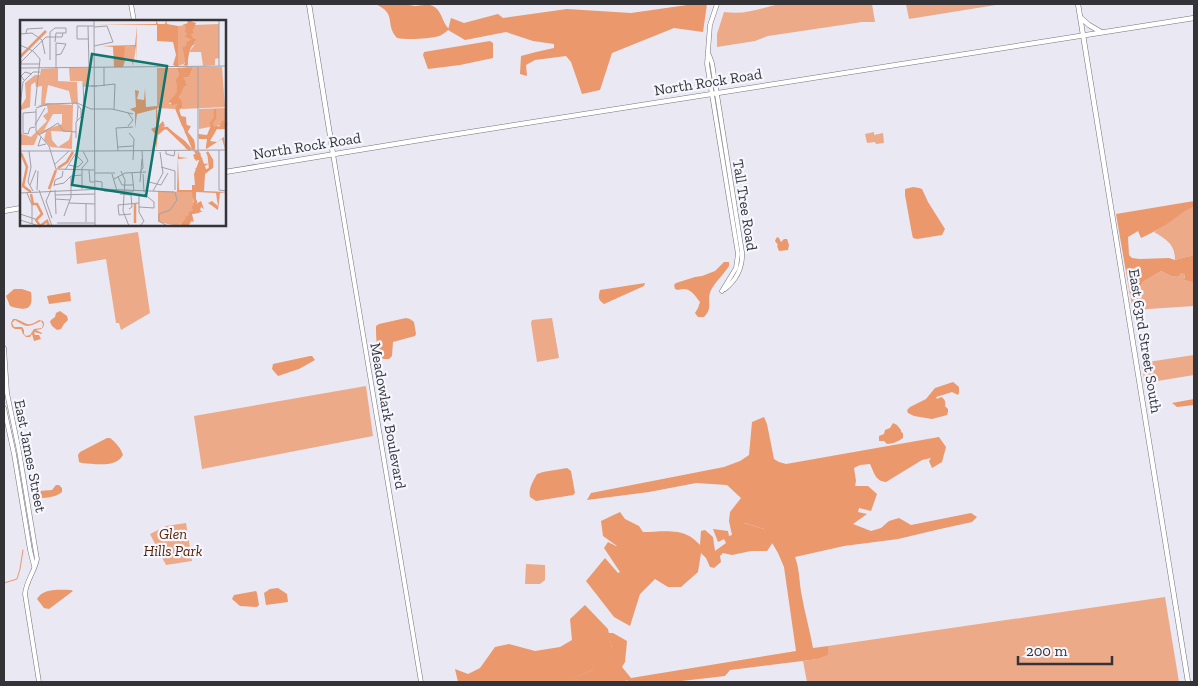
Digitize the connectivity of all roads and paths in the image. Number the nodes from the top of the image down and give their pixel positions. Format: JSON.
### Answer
{"nodes":[{"id":1,"x":131,"y":4,"type":"edge"},
{"id":2,"x":309,"y":4,"type":"edge"},
{"id":3,"x":717,"y":4,"type":"edge"},
{"id":4,"x":1078,"y":4,"type":"edge"},
{"id":5,"x":1080,"y":17,"type":"junction"},
{"id":6,"x":1194,"y":18,"type":"edge"},
{"id":7,"x":134,"y":20,"type":"edge"},
{"id":8,"x":1103,"y":32,"type":"junction"},
{"id":9,"x":1083,"y":35,"type":"junction"},
{"id":10,"x":714,"y":94,"type":"junction"},
{"id":11,"x":333,"y":154,"type":"junction"},
{"id":12,"x":226,"y":172,"type":"edge"},
{"id":13,"x":20,"y":208,"type":"edge"},
{"id":14,"x":4,"y":211,"type":"edge"},
{"id":15,"x":4,"y":348,"type":"edge"},
{"id":16,"x":4,"y":408,"type":"edge"},
{"id":17,"x":34,"y":566,"type":"junction"},
{"id":18,"x":39,"y":682,"type":"edge"},
{"id":19,"x":422,"y":682,"type":"edge"},
{"id":20,"x":1188,"y":682,"type":"edge"}],
"edges":[{"from":1,"to":7,"type":"street"},
{"from":2,"to":11,"type":"main road"},
{"from":3,"to":10,"type":"street","name":"Tall Tree Road"},
{"from":4,"to":5,"type":"main road","name":"East 63rd Street South"},
{"from":5,"to":8,"type":"main road"},
{"from":5,"to":9,"type":"main road","name":"East 63rd Street South"},
{"from":6,"to":8,"type":"main road","name":"North Rock Road"},
{"from":8,"to":9,"type":"main road","name":"North Rock Road"},
{"from":9,"to":10,"type":"main road","name":"North Rock Road"},
{"from":9,"to":20,"type":"main road","name":"East 63rd Street South"},
{"from":10,"to":10,"type":"street","name":"Tall Tree Road"},
{"from":10,"to":11,"type":"main road","name":"North Rock Road"},
{"from":11,"to":12,"type":"main road","name":"North Rock Road"},
{"from":11,"to":19,"type":"street","name":"Meadowlark Boulevard"},
{"from":13,"to":14,"type":"main road"},
{"from":15,"to":17,"type":"street","name":"East James Street"},
{"from":16,"to":17,"type":"street","name":"East James Street"},
{"from":17,"to":18,"type":"street","name":"East James Street"}]}
